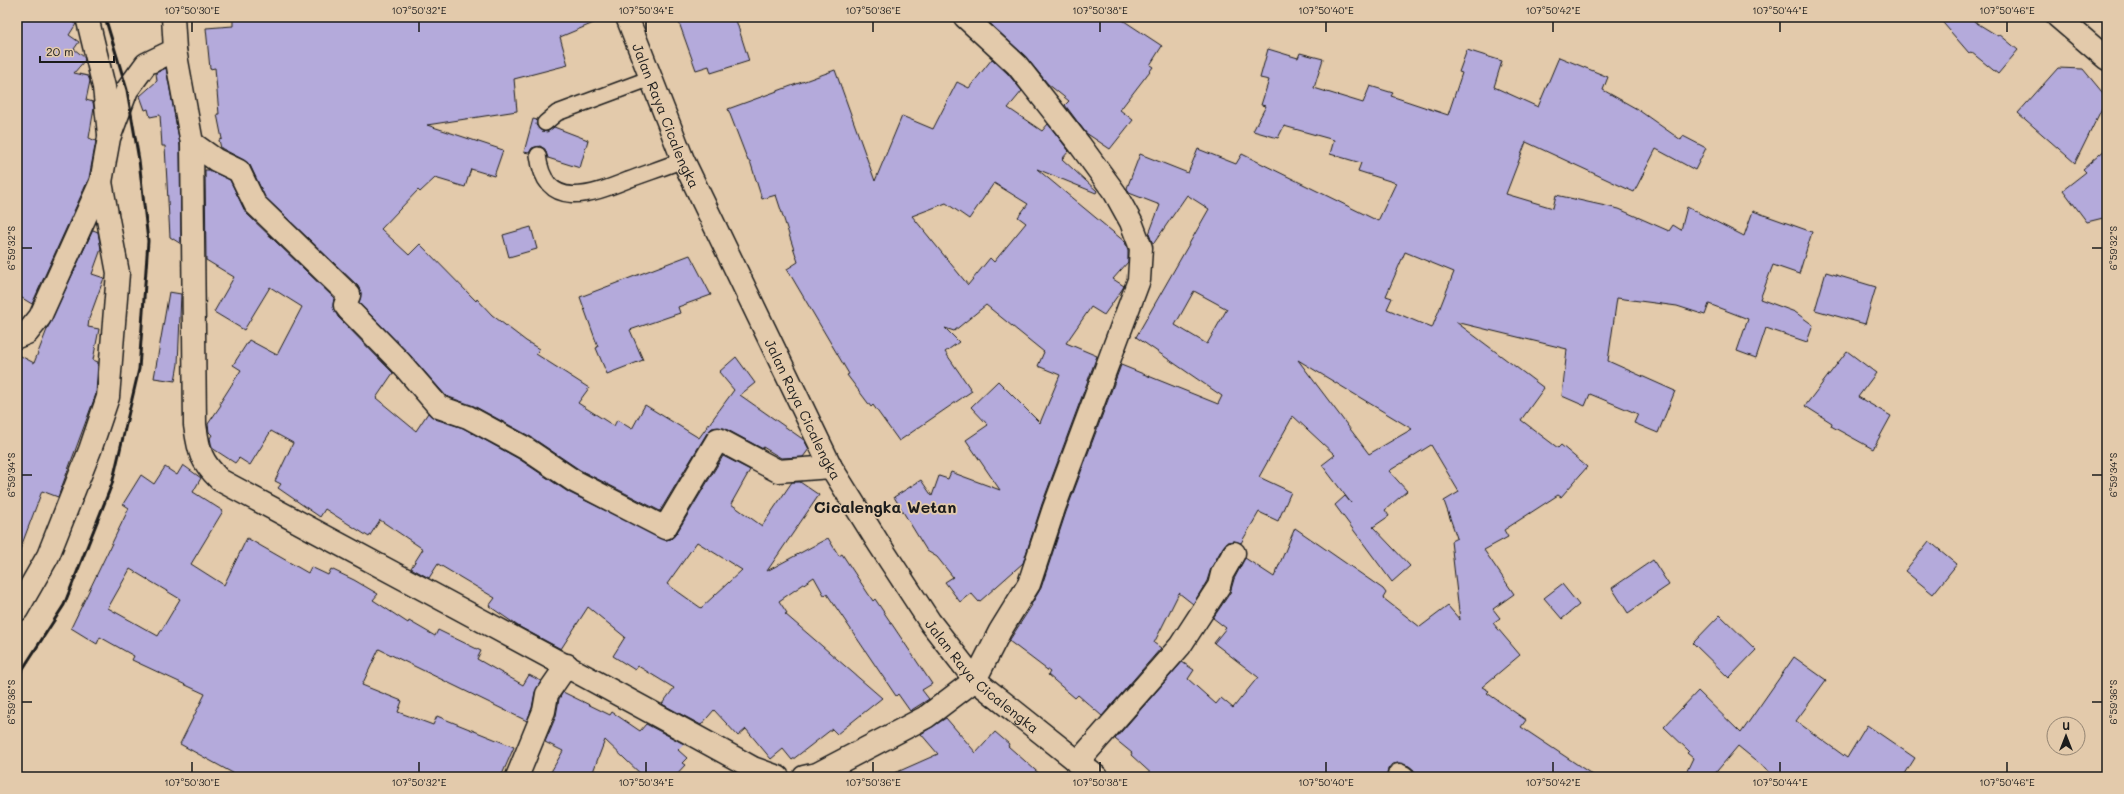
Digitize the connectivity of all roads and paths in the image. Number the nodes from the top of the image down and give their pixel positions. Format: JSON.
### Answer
{"nodes":[{"id":1,"x":87,"y":17,"type":"edge"},
{"id":2,"x":173,"y":17,"type":"edge"},
{"id":3,"x":628,"y":17,"type":"edge"},
{"id":4,"x":965,"y":17,"type":"edge"},
{"id":5,"x":2058,"y":17,"type":"edge"},
{"id":6,"x":175,"y":50,"type":"junction"},
{"id":7,"x":2107,"y":59,"type":"edge"},
{"id":8,"x":651,"y":78,"type":"junction"},
{"id":9,"x":545,"y":123,"type":"dead end"},
{"id":10,"x":109,"y":138,"type":"junction"},
{"id":11,"x":192,"y":143,"type":"junction"},
{"id":12,"x":538,"y":155,"type":"dead end"},
{"id":13,"x":683,"y":160,"type":"junction"},
{"id":14,"x":101,"y":182,"type":"junction"},
{"id":15,"x":17,"y":337,"type":"edge"},
{"id":16,"x":831,"y":467,"type":"junction"},
{"id":17,"x":1234,"y":553,"type":"dead end"},
{"id":18,"x":17,"y":610,"type":"edge"},
{"id":19,"x":567,"y":665,"type":"junction"},
{"id":20,"x":975,"y":680,"type":"junction"},
{"id":21,"x":1077,"y":762,"type":"junction"},
{"id":22,"x":517,"y":777,"type":"edge"},
{"id":23,"x":778,"y":777,"type":"edge"},
{"id":24,"x":804,"y":777,"type":"edge"},
{"id":25,"x":1096,"y":777,"type":"edge"}],
"edges":[{"from":1,"to":10,"type":"street"},
{"from":2,"to":6,"type":"street"},
{"from":3,"to":8,"type":"street","name":"Jalan Raya Cicalengka"},
{"from":4,"to":20,"type":"street"},
{"from":5,"to":7,"type":"street"},
{"from":6,"to":10,"type":"street"},
{"from":6,"to":11,"type":"street"},
{"from":8,"to":9,"type":"lane"},
{"from":8,"to":13,"type":"street","name":"Jalan Raya Cicalengka"},
{"from":10,"to":14,"type":"street"},
{"from":11,"to":16,"type":"street"},
{"from":11,"to":19,"type":"street"},
{"from":12,"to":13,"type":"lane"},
{"from":13,"to":16,"type":"street","name":"Jalan Raya Cicalengka"},
{"from":14,"to":15,"type":"street"},
{"from":14,"to":18,"type":"street"},
{"from":16,"to":20,"type":"street","name":"Jalan Raya Cicalengka"},
{"from":17,"to":21,"type":"street"},
{"from":19,"to":22,"type":"street"},
{"from":19,"to":23,"type":"street"},
{"from":20,"to":21,"type":"street","name":"Jalan Raya Cicalengka"},
{"from":20,"to":24,"type":"street"},
{"from":21,"to":25,"type":"street","name":"Jalan Raya Cicalengka"}]}
